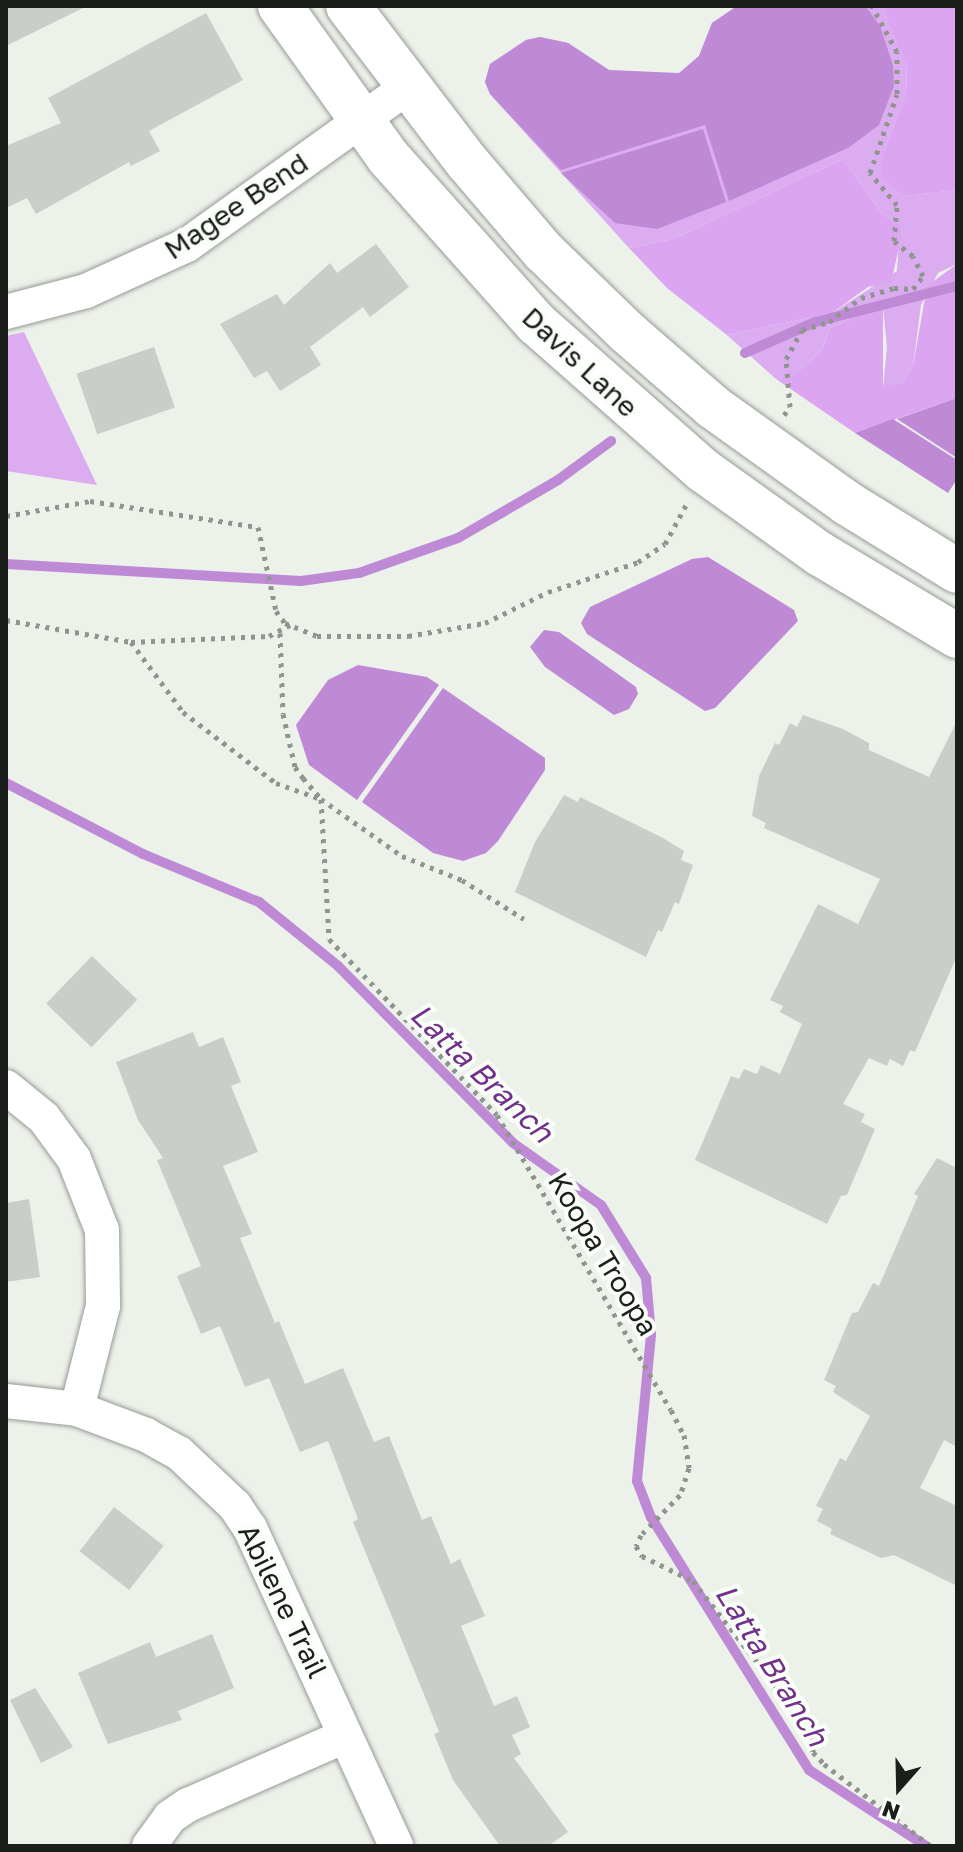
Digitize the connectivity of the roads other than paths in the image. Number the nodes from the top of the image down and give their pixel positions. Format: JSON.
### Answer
{"nodes":[{"id":1,"x":280,"y":6,"type":"edge"},
{"id":2,"x":348,"y":6,"type":"edge"},
{"id":3,"x":406,"y":88,"type":"junction"},
{"id":4,"x":363,"y":120,"type":"junction"},
{"id":5,"x":6,"y":312,"type":"edge"},
{"id":6,"x":957,"y":571,"type":"edge"},
{"id":7,"x":957,"y":636,"type":"edge"},
{"id":8,"x":6,"y":1087,"type":"edge"},
{"id":9,"x":6,"y":1401,"type":"edge"},
{"id":10,"x":77,"y":1409,"type":"junction"},
{"id":11,"x":345,"y":1736,"type":"junction"},
{"id":12,"x":149,"y":1846,"type":"edge"},
{"id":13,"x":396,"y":1846,"type":"edge"}],
"edges":[{"from":1,"to":4,"type":"main road","name":"Davis Lane"},
{"from":2,"to":3,"type":"main road","name":"Davis Lane"},
{"from":3,"to":4,"type":"street","name":"Magee Bend"},
{"from":3,"to":6,"type":"main road","name":"Davis Lane"},
{"from":4,"to":5,"type":"street","name":"Magee Bend"},
{"from":4,"to":7,"type":"main road","name":"Davis Lane"},
{"from":8,"to":10,"type":"street"},
{"from":9,"to":10,"type":"street","name":"Abilene Trail"},
{"from":10,"to":11,"type":"street","name":"Abilene Trail"},
{"from":11,"to":12,"type":"street"},
{"from":11,"to":13,"type":"street","name":"Abilene Trail"}]}
